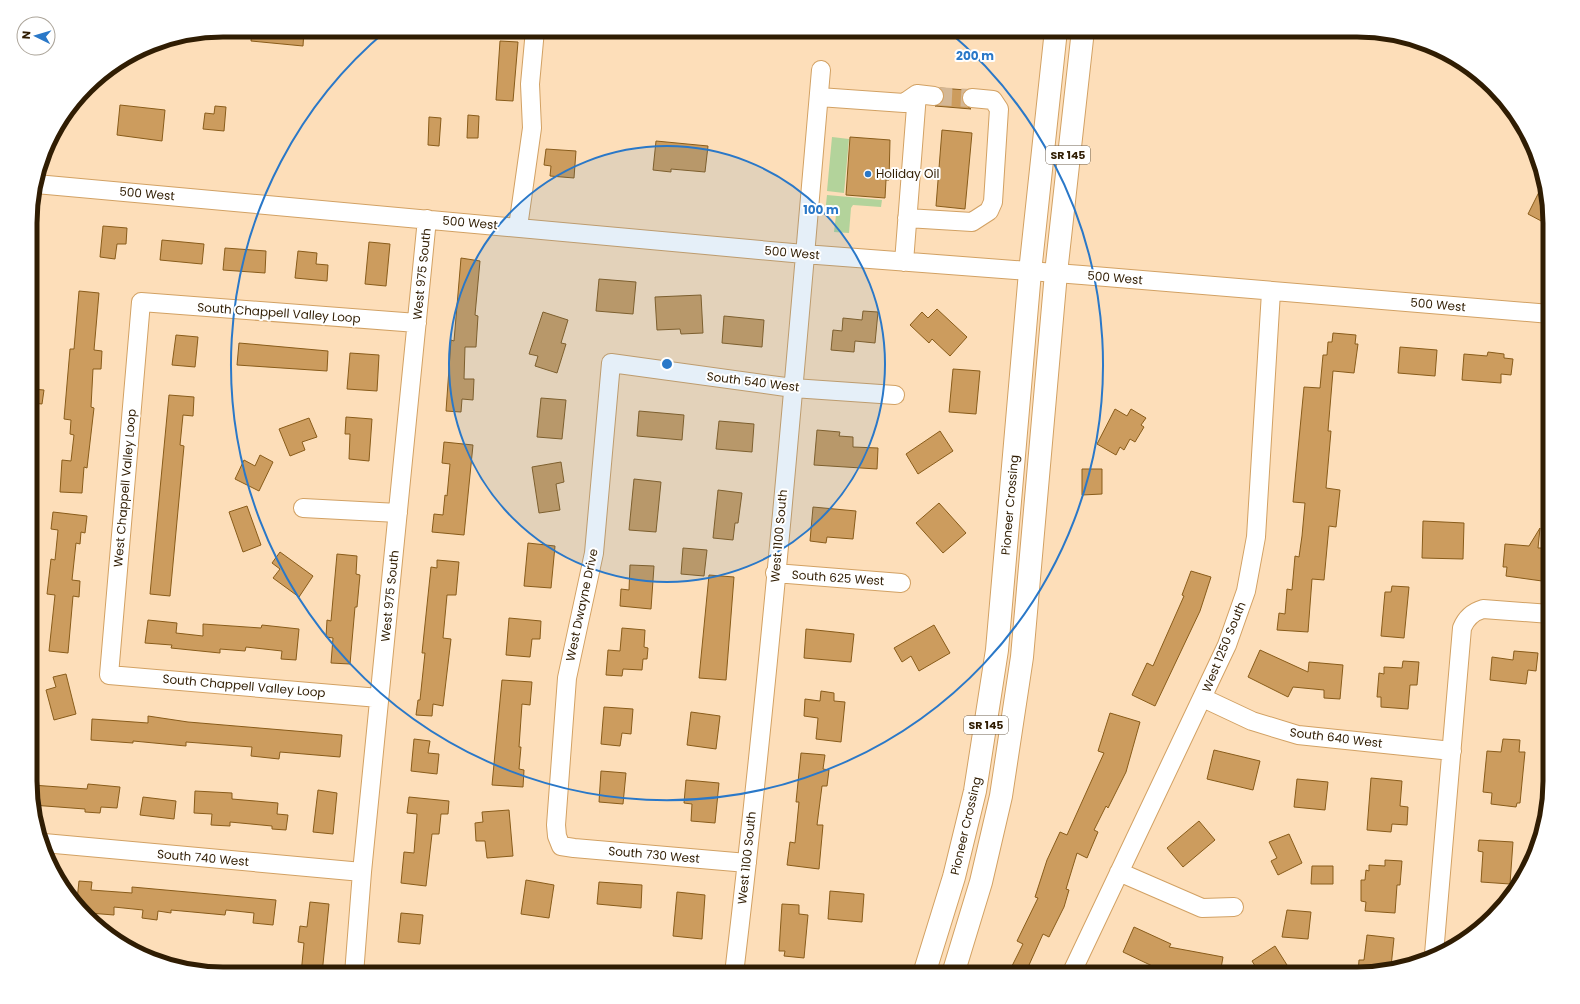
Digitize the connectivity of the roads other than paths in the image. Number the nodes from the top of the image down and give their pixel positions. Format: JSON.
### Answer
{"nodes":[{"id":1,"x":534,"y":37,"type":"edge"},
{"id":2,"x":1055,"y":37,"type":"edge"},
{"id":3,"x":1082,"y":37,"type":"edge"},
{"id":4,"x":821,"y":70,"type":"dead end"},
{"id":5,"x":818,"y":97,"type":"junction"},
{"id":6,"x":972,"y":98,"type":"tunnel mouth"},
{"id":7,"x":41,"y":184,"type":"edge"},
{"id":8,"x":907,"y":218,"type":"junction"},
{"id":9,"x":427,"y":219,"type":"junction"},
{"id":10,"x":518,"y":227,"type":"junction"},
{"id":11,"x":804,"y":254,"type":"junction"},
{"id":12,"x":904,"y":262,"type":"junction"},
{"id":13,"x":1030,"y":272,"type":"junction"},
{"id":14,"x":1056,"y":273,"type":"junction"},
{"id":15,"x":1271,"y":292,"type":"junction"},
{"id":16,"x":141,"y":302,"type":"joint"},
{"id":17,"x":1543,"y":313,"type":"edge"},
{"id":18,"x":417,"y":323,"type":"junction"},
{"id":19,"x":611,"y":363,"type":"joint"},
{"id":20,"x":793,"y":388,"type":"junction"},
{"id":21,"x":895,"y":395,"type":"dead end"},
{"id":22,"x":303,"y":508,"type":"dead end"},
{"id":23,"x":398,"y":513,"type":"junction"},
{"id":24,"x":775,"y":573,"type":"junction"},
{"id":25,"x":901,"y":583,"type":"dead end"},
{"id":26,"x":1543,"y":614,"type":"edge"},
{"id":27,"x":109,"y":675,"type":"joint"},
{"id":28,"x":379,"y":698,"type":"junction"},
{"id":29,"x":1203,"y":698,"type":"junction"},
{"id":30,"x":1452,"y":751,"type":"junction"},
{"id":31,"x":48,"y":843,"type":"edge"},
{"id":32,"x":561,"y":846,"type":"joint"},
{"id":33,"x":747,"y":863,"type":"junction"},
{"id":34,"x":362,"y":872,"type":"junction"},
{"id":35,"x":1119,"y":872,"type":"junction"},
{"id":36,"x":1234,"y":907,"type":"dead end"},
{"id":37,"x":1434,"y":950,"type":"edge"},
{"id":38,"x":355,"y":967,"type":"edge"},
{"id":39,"x":735,"y":967,"type":"edge"},
{"id":40,"x":926,"y":967,"type":"edge"},
{"id":41,"x":955,"y":967,"type":"edge"},
{"id":42,"x":1074,"y":967,"type":"edge"}],
"edges":[{"from":1,"to":10,"type":"street"},
{"from":2,"to":13,"type":"highway","name":"Pioneer Crossing","number":"SR 145"},
{"from":3,"to":14,"type":"highway","number":"SR 145"},
{"from":4,"to":5,"type":"street","name":"West 1100 South"},
{"from":5,"to":8,"type":"street"},
{"from":5,"to":11,"type":"street","name":"West 1100 South"},
{"from":6,"to":8,"type":"street"},
{"from":7,"to":9,"type":"street","name":"500 West"},
{"from":8,"to":12,"type":"street"},
{"from":9,"to":10,"type":"street","name":"500 West"},
{"from":9,"to":18,"type":"street","name":"West 975 South"},
{"from":10,"to":11,"type":"street","name":"500 West"},
{"from":11,"to":12,"type":"street","name":"500 West"},
{"from":11,"to":20,"type":"street","name":"West 1100 South"},
{"from":12,"to":13,"type":"street","name":"500 West"},
{"from":13,"to":14,"type":"street","name":"500 West"},
{"from":13,"to":40,"type":"highway","name":"Pioneer Crossing","number":"SR 145"},
{"from":14,"to":15,"type":"street","name":"500 West"},
{"from":14,"to":41,"type":"highway","number":"SR 145"},
{"from":15,"to":17,"type":"street","name":"500 West"},
{"from":15,"to":29,"type":"street","name":"West 1250 South"},
{"from":16,"to":18,"type":"street","name":"South Chappell Valley Loop"},
{"from":16,"to":27,"type":"street","name":"West Chappell Valley Loop"},
{"from":18,"to":23,"type":"street","name":"West 975 South"},
{"from":19,"to":20,"type":"street","name":"South 540 West"},
{"from":19,"to":32,"type":"street","name":"West Dwayne Drive"},
{"from":20,"to":21,"type":"street","name":"South 540 West"},
{"from":20,"to":24,"type":"street","name":"West 1100 South"},
{"from":22,"to":23,"type":"street"},
{"from":23,"to":28,"type":"street","name":"West 975 South"},
{"from":24,"to":25,"type":"street","name":"South 625 West"},
{"from":24,"to":33,"type":"street","name":"West 1100 South"},
{"from":26,"to":30,"type":"street"},
{"from":27,"to":28,"type":"street","name":"South Chappell Valley Loop"},
{"from":28,"to":34,"type":"street","name":"West 975 South"},
{"from":29,"to":30,"type":"street","name":"South 640 West"},
{"from":29,"to":35,"type":"street","name":"West 1250 South"},
{"from":30,"to":37,"type":"street"},
{"from":31,"to":34,"type":"street","name":"South 740 West"},
{"from":32,"to":33,"type":"street","name":"South 730 West"},
{"from":33,"to":39,"type":"street","name":"West 1100 South"},
{"from":34,"to":38,"type":"street","name":"West 975 South"},
{"from":35,"to":36,"type":"street"},
{"from":35,"to":42,"type":"street","name":"West 1250 South"}]}
